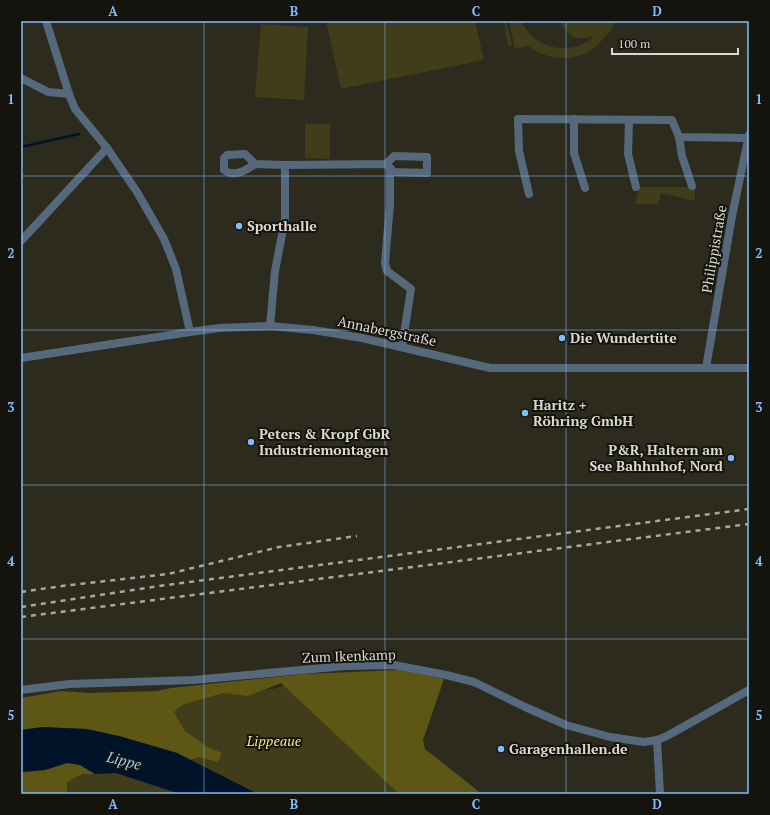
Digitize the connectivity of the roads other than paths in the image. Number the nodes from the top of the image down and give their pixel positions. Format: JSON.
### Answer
{"nodes":[{"id":1,"x":46,"y":21,"type":"edge"},
{"id":2,"x":21,"y":78,"type":"edge"},
{"id":3,"x":69,"y":94,"type":"junction"},
{"id":4,"x":574,"y":119,"type":"junction"},
{"id":5,"x":629,"y":120,"type":"junction"},
{"id":6,"x":749,"y":136,"type":"edge"},
{"id":7,"x":679,"y":137,"type":"junction"},
{"id":8,"x":108,"y":148,"type":"junction"},
{"id":9,"x":255,"y":164,"type":"dead end"},
{"id":10,"x":285,"y":165,"type":"junction"},
{"id":11,"x":636,"y":186,"type":"dead end"},
{"id":12,"x":692,"y":186,"type":"dead end"},
{"id":13,"x":585,"y":188,"type":"dead end"},
{"id":14,"x":529,"y":194,"type":"dead end"},
{"id":15,"x":21,"y":241,"type":"edge"},
{"id":16,"x":270,"y":326,"type":"junction"},
{"id":17,"x":190,"y":332,"type":"junction"},
{"id":18,"x":402,"y":347,"type":"junction"},
{"id":19,"x":21,"y":358,"type":"edge"},
{"id":20,"x":706,"y":368,"type":"junction"},
{"id":21,"x":749,"y":368,"type":"edge"},
{"id":22,"x":21,"y":690,"type":"edge"},
{"id":23,"x":749,"y":690,"type":"edge"},
{"id":24,"x":657,"y":740,"type":"junction"},
{"id":25,"x":660,"y":794,"type":"edge"}],
"edges":[{"from":1,"to":3,"type":"street"},
{"from":2,"to":3,"type":"street"},
{"from":3,"to":8,"type":"street"},
{"from":4,"to":5,"type":"street"},
{"from":4,"to":13,"type":"street"},
{"from":4,"to":14,"type":"street"},
{"from":5,"to":7,"type":"street"},
{"from":5,"to":11,"type":"street"},
{"from":6,"to":7,"type":"street"},
{"from":6,"to":20,"type":"street","name":"Philippistraße"},
{"from":7,"to":12,"type":"street"},
{"from":8,"to":15,"type":"street"},
{"from":8,"to":17,"type":"street"},
{"from":9,"to":10,"type":"street"},
{"from":10,"to":16,"type":"street"},
{"from":10,"to":18,"type":"street"},
{"from":16,"to":17,"type":"street","name":"Annabergstraße"},
{"from":16,"to":18,"type":"street","name":"Annabergstraße"},
{"from":17,"to":19,"type":"street","name":"Annabergstraße"},
{"from":18,"to":20,"type":"street","name":"Annabergstraße"},
{"from":20,"to":21,"type":"street","name":"Annabergstraße"},
{"from":22,"to":24,"type":"street","name":"Zum Ikenkamp"},
{"from":23,"to":24,"type":"street","name":"Zum Ikenkamp"},
{"from":24,"to":25,"type":"street"}]}
